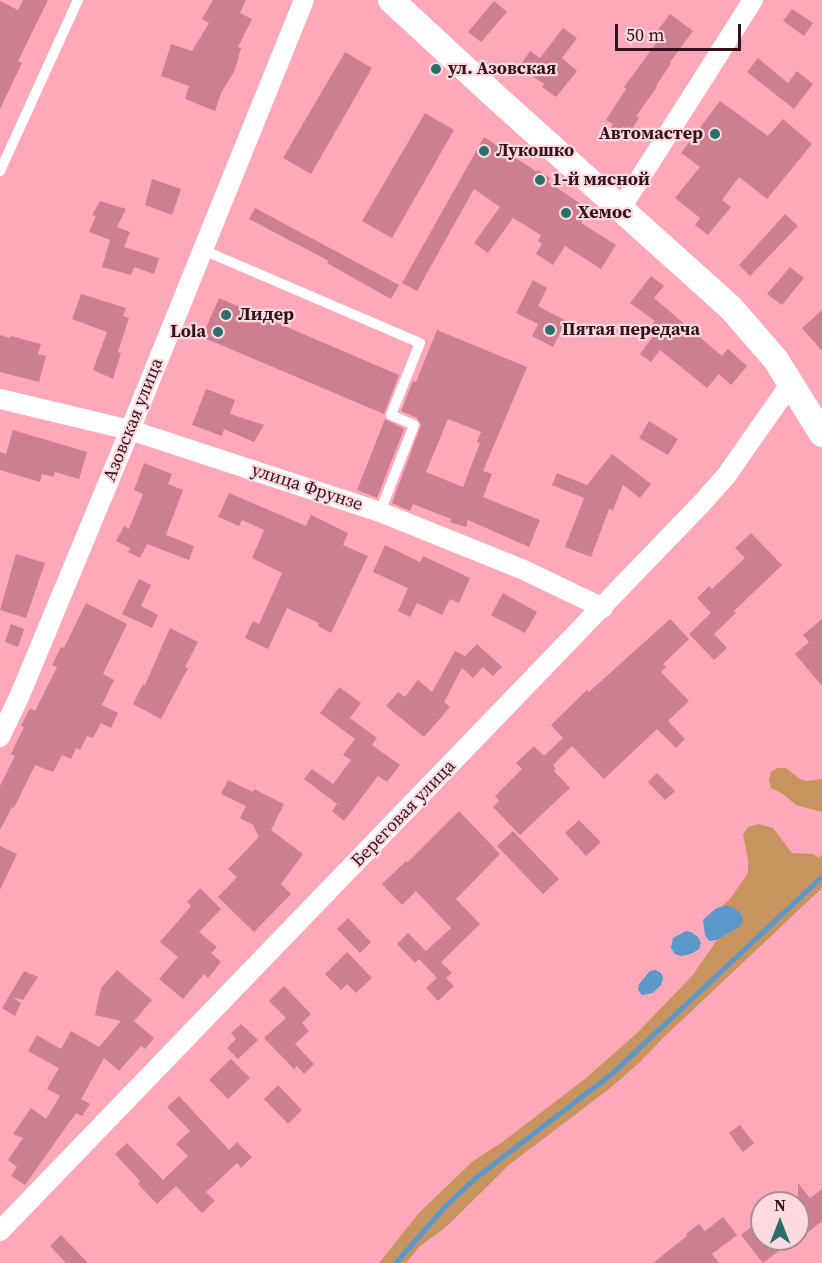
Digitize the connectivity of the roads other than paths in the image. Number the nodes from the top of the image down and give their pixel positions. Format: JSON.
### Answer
{"nodes":[{"id":1,"x":78,"y":0,"type":"edge"},
{"id":2,"x":304,"y":0,"type":"edge"},
{"id":3,"x":391,"y":0,"type":"edge"},
{"id":4,"x":753,"y":0,"type":"edge"},
{"id":5,"x":1,"y":168,"type":"edge"},
{"id":6,"x":621,"y":208,"type":"junction"},
{"id":7,"x":203,"y":250,"type":"junction"},
{"id":8,"x":791,"y":383,"type":"junction"},
{"id":9,"x":0,"y":399,"type":"edge"},
{"id":10,"x":130,"y":430,"type":"junction"},
{"id":11,"x":822,"y":434,"type":"edge"},
{"id":12,"x":380,"y":512,"type":"junction"},
{"id":13,"x":603,"y":608,"type":"junction"},
{"id":14,"x":0,"y":737,"type":"edge"},
{"id":15,"x":0,"y":1231,"type":"edge"}],
"edges":[{"from":1,"to":5,"type":"lane"},
{"from":2,"to":7,"type":"street","name":"Азовская улица"},
{"from":3,"to":6,"type":"street"},
{"from":4,"to":6,"type":"street"},
{"from":6,"to":8,"type":"street"},
{"from":7,"to":10,"type":"street","name":"Азовская улица"},
{"from":7,"to":12,"type":"lane"},
{"from":8,"to":11,"type":"street"},
{"from":8,"to":13,"type":"street","name":"Береговая улица"},
{"from":9,"to":10,"type":"street","name":"улица Фрунзе"},
{"from":10,"to":12,"type":"street","name":"улица Фрунзе"},
{"from":10,"to":14,"type":"street","name":"Азовская улица"},
{"from":12,"to":13,"type":"street","name":"улица Фрунзе"},
{"from":13,"to":15,"type":"street","name":"Береговая улица"}]}
